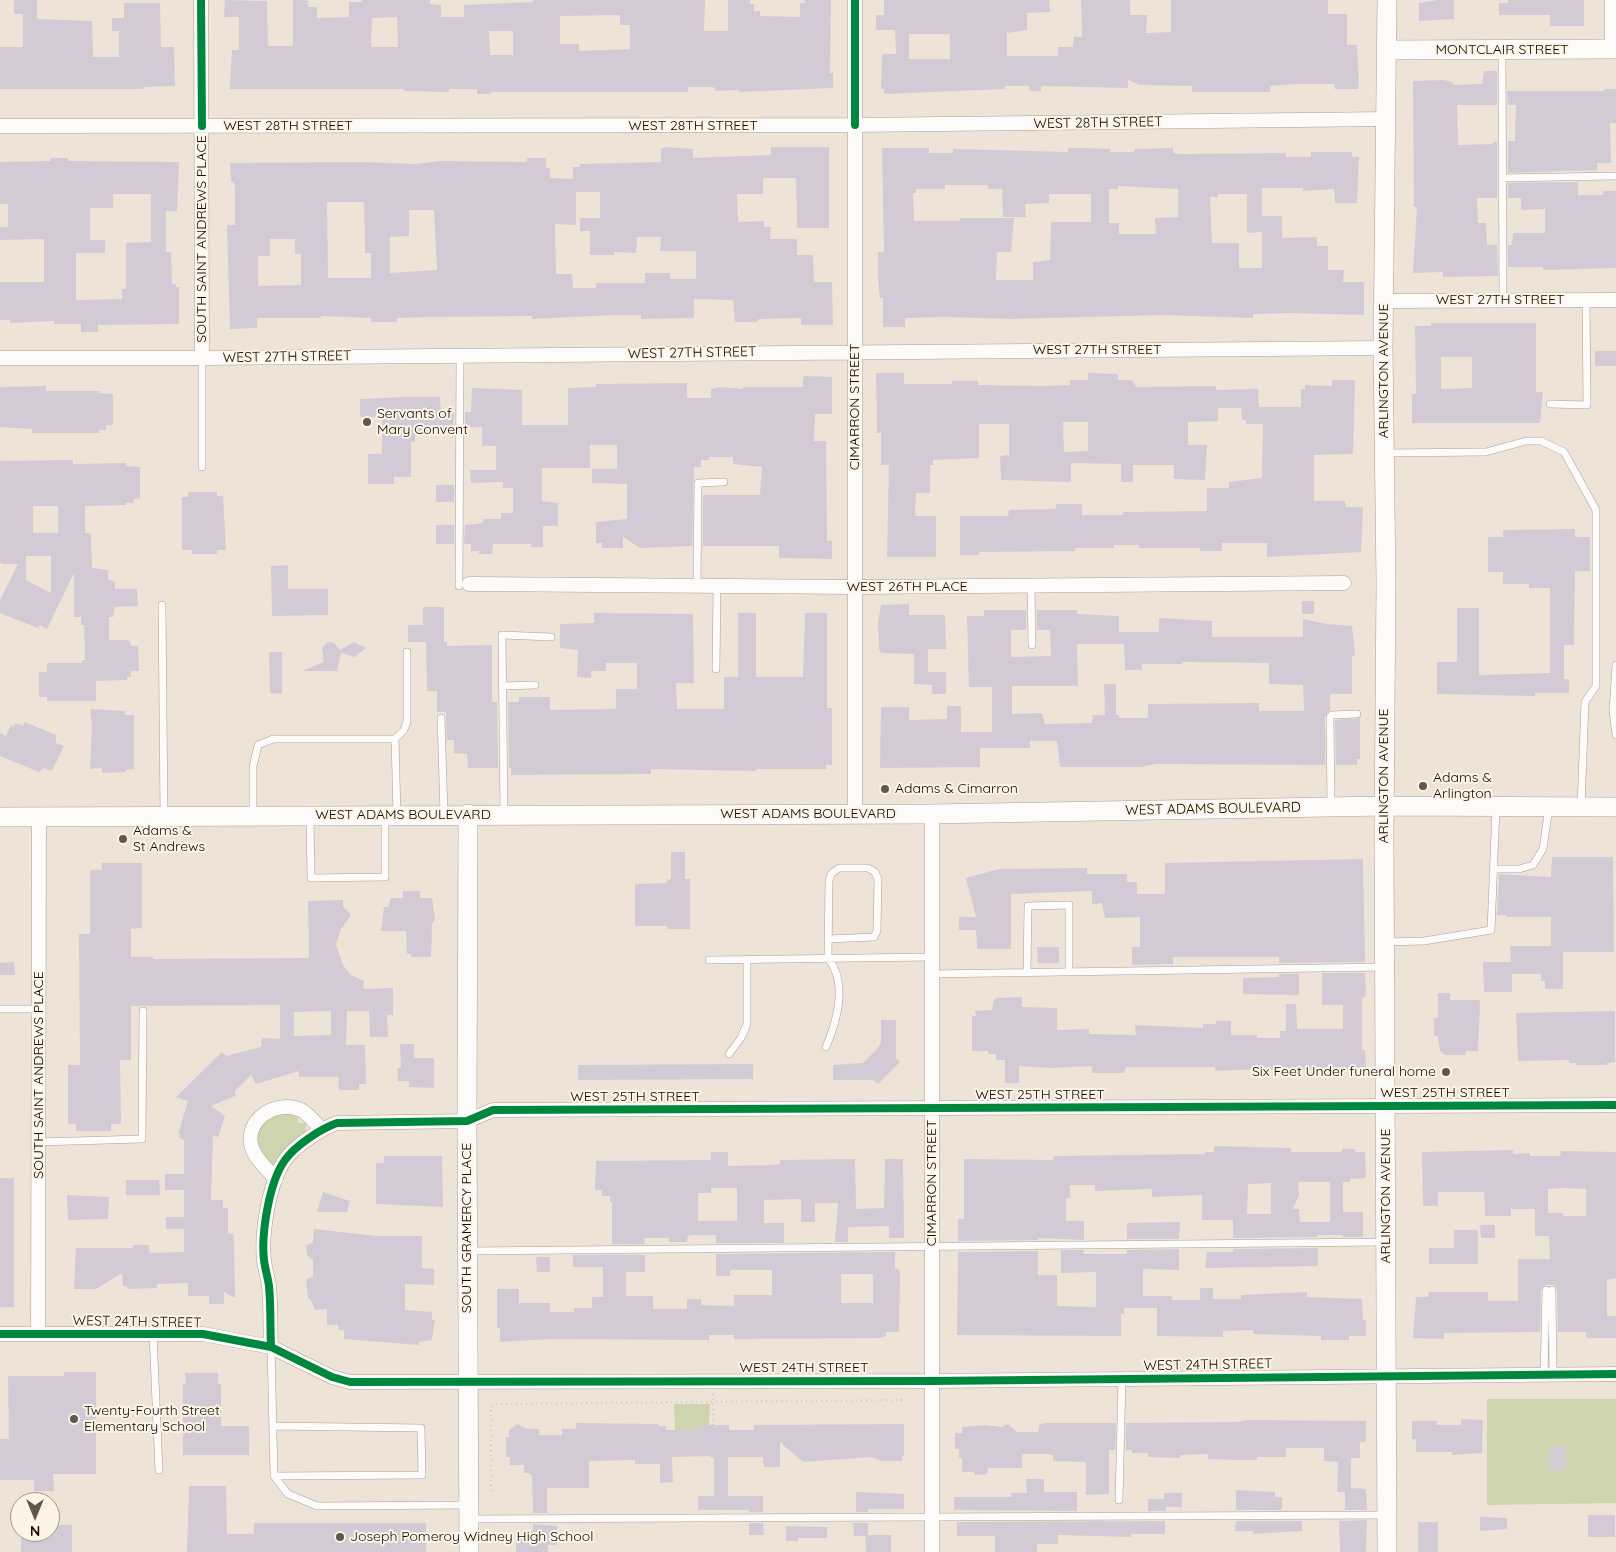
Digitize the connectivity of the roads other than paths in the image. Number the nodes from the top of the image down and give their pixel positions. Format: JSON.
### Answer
{"nodes":[{"id":1,"x":201,"y":0,"type":"edge"},
{"id":2,"x":855,"y":0,"type":"edge"},
{"id":3,"x":1387,"y":0,"type":"edge"},
{"id":4,"x":1612,"y":0,"type":"edge"},
{"id":5,"x":1387,"y":50,"type":"junction"},
{"id":6,"x":1614,"y":50,"type":"edge"},
{"id":7,"x":1502,"y":51,"type":"junction"},
{"id":8,"x":1387,"y":120,"type":"junction"},
{"id":9,"x":855,"y":125,"type":"junction"},
{"id":10,"x":0,"y":126,"type":"edge"},
{"id":11,"x":202,"y":126,"type":"junction"},
{"id":12,"x":1616,"y":176,"type":"edge"},
{"id":13,"x":1503,"y":178,"type":"junction"},
{"id":14,"x":1503,"y":300,"type":"junction"},
{"id":15,"x":1586,"y":300,"type":"junction"},
{"id":16,"x":1616,"y":300,"type":"edge"},
{"id":17,"x":1384,"y":301,"type":"junction"},
{"id":18,"x":1383,"y":348,"type":"junction"},
{"id":19,"x":855,"y":351,"type":"junction"},
{"id":20,"x":460,"y":355,"type":"junction"},
{"id":21,"x":0,"y":358,"type":"edge"},
{"id":22,"x":202,"y":358,"type":"junction"},
{"id":23,"x":1550,"y":404,"type":"dead end"},
{"id":24,"x":1384,"y":453,"type":"junction"},
{"id":25,"x":202,"y":467,"type":"dead end"},
{"id":26,"x":724,"y":482,"type":"dead end"},
{"id":27,"x":1344,"y":583,"type":"dead end"},
{"id":28,"x":464,"y":585,"type":"joint"},
{"id":29,"x":697,"y":586,"type":"junction"},
{"id":30,"x":717,"y":586,"type":"junction"},
{"id":31,"x":1031,"y":586,"type":"junction"},
{"id":32,"x":856,"y":587,"type":"junction"},
{"id":33,"x":162,"y":605,"type":"dead end"},
{"id":34,"x":550,"y":637,"type":"dead end"},
{"id":35,"x":1032,"y":645,"type":"dead end"},
{"id":36,"x":407,"y":652,"type":"dead end"},
{"id":37,"x":1616,"y":665,"type":"edge"},
{"id":38,"x":716,"y":669,"type":"dead end"},
{"id":39,"x":535,"y":685,"type":"dead end"},
{"id":40,"x":503,"y":686,"type":"junction"},
{"id":41,"x":1357,"y":714,"type":"dead end"},
{"id":42,"x":441,"y":718,"type":"dead end"},
{"id":43,"x":1616,"y":735,"type":"edge"},
{"id":44,"x":395,"y":739,"type":"junction"},
{"id":45,"x":1384,"y":806,"type":"junction"},
{"id":46,"x":1331,"y":807,"type":"junction"},
{"id":47,"x":1496,"y":807,"type":"junction"},
{"id":48,"x":1549,"y":807,"type":"junction"},
{"id":49,"x":1581,"y":807,"type":"junction"},
{"id":50,"x":1616,"y":807,"type":"edge"},
{"id":51,"x":444,"y":814,"type":"junction"},
{"id":52,"x":468,"y":814,"type":"junction"},
{"id":53,"x":504,"y":814,"type":"junction"},
{"id":54,"x":855,"y":814,"type":"junction"},
{"id":55,"x":932,"y":814,"type":"junction"},
{"id":56,"x":253,"y":815,"type":"junction"},
{"id":57,"x":310,"y":815,"type":"junction"},
{"id":58,"x":391,"y":815,"type":"junction"},
{"id":59,"x":164,"y":816,"type":"junction"},
{"id":60,"x":0,"y":817,"type":"edge"},
{"id":61,"x":39,"y":817,"type":"junction"},
{"id":62,"x":1494,"y":869,"type":"junction"},
{"id":63,"x":828,"y":939,"type":"junction"},
{"id":64,"x":1385,"y":942,"type":"junction"},
{"id":65,"x":932,"y":957,"type":"junction"},
{"id":66,"x":828,"y":958,"type":"junction"},
{"id":67,"x":747,"y":959,"type":"junction"},
{"id":68,"x":709,"y":960,"type":"dead end"},
{"id":69,"x":1385,"y":967,"type":"junction"},
{"id":70,"x":1028,"y":972,"type":"junction"},
{"id":71,"x":1069,"y":972,"type":"junction"},
{"id":72,"x":932,"y":974,"type":"junction"},
{"id":73,"x":0,"y":1009,"type":"edge"},
{"id":74,"x":39,"y":1009,"type":"junction"},
{"id":75,"x":143,"y":1011,"type":"dead end"},
{"id":76,"x":826,"y":1047,"type":"dead end"},
{"id":77,"x":728,"y":1054,"type":"dead end"},
{"id":78,"x":1616,"y":1105,"type":"edge"},
{"id":79,"x":1386,"y":1106,"type":"junction"},
{"id":80,"x":932,"y":1108,"type":"junction"},
{"id":81,"x":467,"y":1121,"type":"junction"},
{"id":82,"x":321,"y":1129,"type":"junction"},
{"id":83,"x":39,"y":1142,"type":"junction"},
{"id":84,"x":276,"y":1179,"type":"junction"},
{"id":85,"x":1386,"y":1242,"type":"junction"},
{"id":86,"x":932,"y":1246,"type":"junction"},
{"id":87,"x":468,"y":1251,"type":"junction"},
{"id":88,"x":1549,"y":1290,"type":"dead end"},
{"id":89,"x":0,"y":1334,"type":"edge"},
{"id":90,"x":38,"y":1334,"type":"junction"},
{"id":91,"x":153,"y":1334,"type":"junction"},
{"id":92,"x":271,"y":1347,"type":"junction"},
{"id":93,"x":1549,"y":1374,"type":"junction"},
{"id":94,"x":1616,"y":1374,"type":"edge"},
{"id":95,"x":1387,"y":1376,"type":"junction"},
{"id":96,"x":1122,"y":1379,"type":"junction"},
{"id":97,"x":468,"y":1381,"type":"junction"},
{"id":98,"x":931,"y":1381,"type":"junction"},
{"id":99,"x":273,"y":1426,"type":"junction"},
{"id":100,"x":159,"y":1470,"type":"dead end"},
{"id":101,"x":274,"y":1476,"type":"junction"},
{"id":102,"x":1119,"y":1500,"type":"dead end"},
{"id":103,"x":469,"y":1512,"type":"junction"},
{"id":104,"x":1387,"y":1515,"type":"junction"},
{"id":105,"x":932,"y":1517,"type":"junction"},
{"id":106,"x":470,"y":1552,"type":"edge"},
{"id":107,"x":932,"y":1552,"type":"edge"},
{"id":108,"x":1387,"y":1552,"type":"edge"}],
"edges":[{"from":1,"to":11,"type":"street","name":"SOUTH SAINT ANDREWS PLACE"},
{"from":2,"to":9,"type":"street","name":"CIMARRON STREET"},
{"from":3,"to":5,"type":"main road","name":"ARLINGTON AVENUE"},
{"from":4,"to":6,"type":"street"},
{"from":5,"to":7,"type":"main road","name":"MONTCLAIR STREET"},
{"from":5,"to":8,"type":"main road","name":"ARLINGTON AVENUE"},
{"from":6,"to":7,"type":"main road","name":"MONTCLAIR STREET"},
{"from":7,"to":13,"type":"lane"},
{"from":8,"to":9,"type":"street","name":"WEST 28TH STREET"},
{"from":8,"to":17,"type":"main road","name":"ARLINGTON AVENUE"},
{"from":9,"to":11,"type":"street","name":"WEST 28TH STREET"},
{"from":9,"to":19,"type":"street","name":"CIMARRON STREET"},
{"from":10,"to":11,"type":"street","name":"WEST 28TH STREET"},
{"from":11,"to":22,"type":"street","name":"SOUTH SAINT ANDREWS PLACE"},
{"from":12,"to":13,"type":"lane"},
{"from":13,"to":14,"type":"lane"},
{"from":14,"to":15,"type":"street","name":"WEST 27TH STREET"},
{"from":14,"to":17,"type":"street","name":"WEST 27TH STREET"},
{"from":15,"to":16,"type":"street","name":"WEST 27TH STREET"},
{"from":15,"to":23,"type":"lane"},
{"from":17,"to":18,"type":"main road","name":"ARLINGTON AVENUE"},
{"from":18,"to":19,"type":"street","name":"WEST 27TH STREET"},
{"from":18,"to":24,"type":"main road","name":"ARLINGTON AVENUE"},
{"from":19,"to":20,"type":"street","name":"WEST 27TH STREET"},
{"from":19,"to":32,"type":"street","name":"CIMARRON STREET"},
{"from":20,"to":22,"type":"street","name":"WEST 27TH STREET"},
{"from":20,"to":28,"type":"lane"},
{"from":21,"to":22,"type":"street","name":"WEST 27TH STREET"},
{"from":22,"to":25,"type":"lane"},
{"from":24,"to":45,"type":"main road","name":"ARLINGTON AVENUE"},
{"from":24,"to":49,"type":"lane"},
{"from":26,"to":29,"type":"lane"},
{"from":27,"to":31,"type":"street","name":"WEST 26TH PLACE"},
{"from":28,"to":29,"type":"street","name":"WEST 26TH PLACE"},
{"from":29,"to":30,"type":"street","name":"WEST 26TH PLACE"},
{"from":30,"to":32,"type":"street","name":"WEST 26TH PLACE"},
{"from":30,"to":38,"type":"lane"},
{"from":31,"to":32,"type":"street","name":"WEST 26TH PLACE"},
{"from":31,"to":35,"type":"lane"},
{"from":32,"to":54,"type":"street","name":"CIMARRON STREET"},
{"from":33,"to":59,"type":"lane"},
{"from":34,"to":40,"type":"lane"},
{"from":36,"to":44,"type":"lane"},
{"from":37,"to":43,"type":"lane"},
{"from":39,"to":40,"type":"lane"},
{"from":40,"to":53,"type":"lane"},
{"from":41,"to":46,"type":"lane"},
{"from":42,"to":51,"type":"lane"},
{"from":44,"to":56,"type":"lane"},
{"from":44,"to":58,"type":"lane"},
{"from":45,"to":46,"type":"main road","name":"WEST ADAMS BOULEVARD"},
{"from":45,"to":47,"type":"main road","name":"WEST ADAMS BOULEVARD"},
{"from":45,"to":64,"type":"main road","name":"ARLINGTON AVENUE"},
{"from":46,"to":55,"type":"main road","name":"WEST ADAMS BOULEVARD"},
{"from":47,"to":48,"type":"main road","name":"WEST ADAMS BOULEVARD"},
{"from":47,"to":62,"type":"lane"},
{"from":48,"to":49,"type":"main road","name":"WEST ADAMS BOULEVARD"},
{"from":48,"to":62,"type":"lane"},
{"from":49,"to":50,"type":"main road","name":"WEST ADAMS BOULEVARD"},
{"from":51,"to":52,"type":"main road","name":"WEST ADAMS BOULEVARD"},
{"from":51,"to":58,"type":"main road","name":"WEST ADAMS BOULEVARD"},
{"from":52,"to":53,"type":"main road","name":"WEST ADAMS BOULEVARD"},
{"from":52,"to":81,"type":"main road","name":"SOUTH GRAMERCY PLACE"},
{"from":53,"to":54,"type":"main road","name":"WEST ADAMS BOULEVARD"},
{"from":54,"to":55,"type":"main road","name":"WEST ADAMS BOULEVARD"},
{"from":55,"to":65,"type":"street","name":"CIMARRON STREET"},
{"from":56,"to":57,"type":"main road","name":"WEST ADAMS BOULEVARD"},
{"from":56,"to":59,"type":"main road","name":"WEST ADAMS BOULEVARD"},
{"from":57,"to":58,"type":"main road","name":"WEST ADAMS BOULEVARD"},
{"from":57,"to":58,"type":"lane"},
{"from":59,"to":61,"type":"main road","name":"WEST ADAMS BOULEVARD"},
{"from":60,"to":61,"type":"main road","name":"WEST ADAMS BOULEVARD"},
{"from":61,"to":74,"type":"street","name":"SOUTH SAINT ANDREWS PLACE"},
{"from":62,"to":64,"type":"lane"},
{"from":63,"to":63,"type":"lane"},
{"from":63,"to":66,"type":"lane"},
{"from":64,"to":69,"type":"main road","name":"ARLINGTON AVENUE"},
{"from":65,"to":66,"type":"lane"},
{"from":65,"to":72,"type":"street","name":"CIMARRON STREET"},
{"from":66,"to":67,"type":"lane"},
{"from":66,"to":76,"type":"lane"},
{"from":67,"to":68,"type":"lane"},
{"from":67,"to":77,"type":"lane"},
{"from":69,"to":71,"type":"lane"},
{"from":69,"to":79,"type":"main road","name":"ARLINGTON AVENUE"},
{"from":70,"to":71,"type":"lane"},
{"from":70,"to":71,"type":"lane"},
{"from":70,"to":72,"type":"lane"},
{"from":72,"to":80,"type":"street","name":"CIMARRON STREET"},
{"from":73,"to":74,"type":"lane"},
{"from":74,"to":83,"type":"street","name":"SOUTH SAINT ANDREWS PLACE"},
{"from":75,"to":83,"type":"lane"},
{"from":78,"to":79,"type":"street","name":"WEST 25TH STREET"},
{"from":79,"to":80,"type":"street","name":"WEST 25TH STREET"},
{"from":79,"to":85,"type":"main road","name":"ARLINGTON AVENUE"},
{"from":80,"to":81,"type":"street","name":"WEST 25TH STREET"},
{"from":80,"to":86,"type":"street","name":"CIMARRON STREET"},
{"from":81,"to":82,"type":"street"},
{"from":81,"to":87,"type":"main road","name":"SOUTH GRAMERCY PLACE"},
{"from":82,"to":84,"type":"street"},
{"from":82,"to":84,"type":"street"},
{"from":83,"to":90,"type":"street","name":"SOUTH SAINT ANDREWS PLACE"},
{"from":84,"to":92,"type":"street"},
{"from":85,"to":86,"type":"lane"},
{"from":85,"to":95,"type":"main road","name":"ARLINGTON AVENUE"},
{"from":86,"to":87,"type":"lane"},
{"from":86,"to":98,"type":"street","name":"CIMARRON STREET"},
{"from":87,"to":97,"type":"main road","name":"SOUTH GRAMERCY PLACE"},
{"from":88,"to":93,"type":"lane"},
{"from":89,"to":90,"type":"street","name":"WEST 24TH STREET"},
{"from":90,"to":91,"type":"street","name":"WEST 24TH STREET"},
{"from":91,"to":92,"type":"street","name":"WEST 24TH STREET"},
{"from":91,"to":100,"type":"lane"},
{"from":92,"to":97,"type":"street","name":"WEST 24TH STREET"},
{"from":92,"to":99,"type":"lane"},
{"from":93,"to":94,"type":"street","name":"WEST 24TH STREET"},
{"from":93,"to":95,"type":"street","name":"WEST 24TH STREET"},
{"from":95,"to":96,"type":"street","name":"WEST 24TH STREET"},
{"from":95,"to":104,"type":"main road","name":"ARLINGTON AVENUE"},
{"from":96,"to":98,"type":"street","name":"WEST 24TH STREET"},
{"from":96,"to":102,"type":"lane"},
{"from":97,"to":98,"type":"street","name":"WEST 24TH STREET"},
{"from":97,"to":103,"type":"main road","name":"SOUTH GRAMERCY PLACE"},
{"from":98,"to":105,"type":"street","name":"CIMARRON STREET"},
{"from":99,"to":101,"type":"lane"},
{"from":99,"to":101,"type":"lane"},
{"from":101,"to":103,"type":"lane"},
{"from":103,"to":105,"type":"lane"},
{"from":103,"to":106,"type":"main road","name":"SOUTH GRAMERCY PLACE"},
{"from":104,"to":105,"type":"lane"},
{"from":104,"to":108,"type":"main road","name":"ARLINGTON AVENUE"},
{"from":105,"to":107,"type":"street","name":"CIMARRON STREET"}]}
